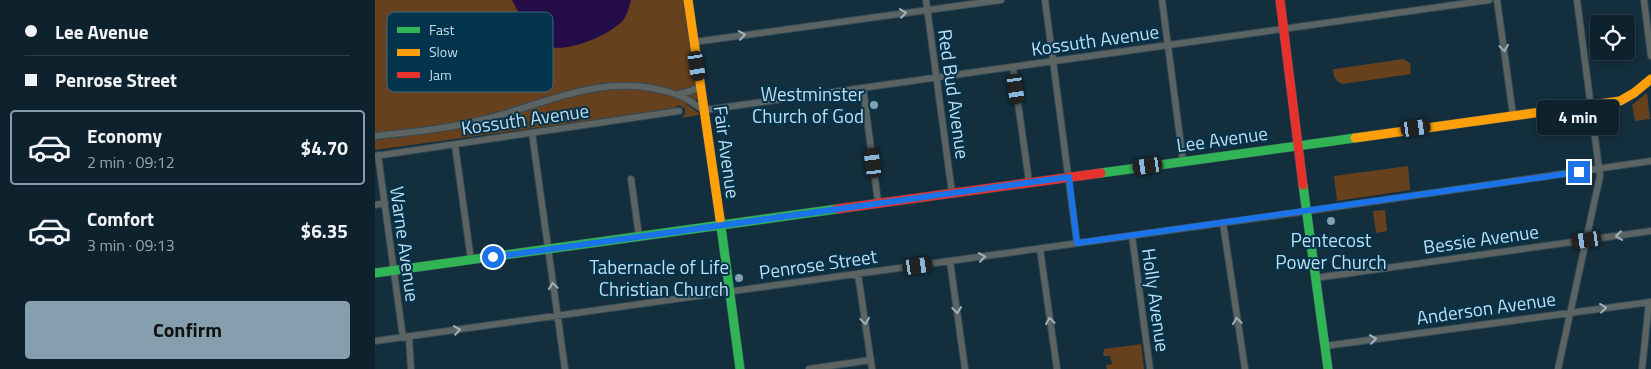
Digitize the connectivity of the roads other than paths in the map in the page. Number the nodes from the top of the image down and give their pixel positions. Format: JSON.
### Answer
{"nodes":[{"id":1,"x":688,"y":0,"type":"edge"},
{"id":2,"x":926,"y":0,"type":"edge"},
{"id":3,"x":1001,"y":0,"type":"edge"},
{"id":4,"x":1045,"y":0,"type":"edge"},
{"id":5,"x":1162,"y":0,"type":"edge"},
{"id":6,"x":1280,"y":0,"type":"edge"},
{"id":7,"x":1489,"y":0,"type":"edge"},
{"id":8,"x":1497,"y":0,"type":"edge"},
{"id":9,"x":1577,"y":0,"type":"edge"},
{"id":10,"x":1644,"y":0,"type":"edge"},
{"id":11,"x":927,"y":10,"type":"junction"},
{"id":12,"x":1283,"y":28,"type":"junction"},
{"id":13,"x":694,"y":42,"type":"junction"},
{"id":14,"x":1169,"y":45,"type":"junction"},
{"id":15,"x":1651,"y":56,"type":"edge"},
{"id":16,"x":1053,"y":61,"type":"junction"},
{"id":17,"x":1013,"y":67,"type":"junction"},
{"id":18,"x":936,"y":77,"type":"junction"},
{"id":19,"x":1651,"y":79,"type":"edge"},
{"id":20,"x":701,"y":86,"type":"junction"},
{"id":21,"x":863,"y":88,"type":"junction"},
{"id":22,"x":678,"y":94,"type":"junction"},
{"id":23,"x":1590,"y":104,"type":"junction"},
{"id":24,"x":705,"y":110,"type":"junction"},
{"id":25,"x":679,"y":112,"type":"dead end"},
{"id":26,"x":1513,"y":115,"type":"junction"},
{"id":27,"x":532,"y":133,"type":"junction"},
{"id":28,"x":375,"y":136,"type":"edge"},
{"id":29,"x":455,"y":145,"type":"junction"},
{"id":30,"x":1297,"y":145,"type":"junction"},
{"id":31,"x":376,"y":156,"type":"edge"},
{"id":32,"x":1183,"y":161,"type":"junction"},
{"id":33,"x":1651,"y":161,"type":"edge"},
{"id":34,"x":1600,"y":169,"type":"junction"},
{"id":35,"x":1069,"y":177,"type":"junction"},
{"id":36,"x":631,"y":179,"type":"dead end"},
{"id":37,"x":1029,"y":182,"type":"junction"},
{"id":38,"x":952,"y":193,"type":"junction"},
{"id":39,"x":878,"y":202,"type":"junction"},
{"id":40,"x":385,"y":203,"type":"junction"},
{"id":41,"x":375,"y":205,"type":"edge"},
{"id":42,"x":1306,"y":212,"type":"junction"},
{"id":43,"x":1223,"y":223,"type":"junction"},
{"id":44,"x":721,"y":225,"type":"junction"},
{"id":45,"x":1651,"y":231,"type":"edge"},
{"id":46,"x":639,"y":236,"type":"junction"},
{"id":47,"x":1132,"y":236,"type":"junction"},
{"id":48,"x":1587,"y":240,"type":"junction"},
{"id":49,"x":1077,"y":243,"type":"junction"},
{"id":50,"x":1041,"y":248,"type":"junction"},
{"id":51,"x":548,"y":249,"type":"junction"},
{"id":52,"x":471,"y":260,"type":"junction"},
{"id":53,"x":951,"y":261,"type":"junction"},
{"id":54,"x":394,"y":271,"type":"junction"},
{"id":55,"x":375,"y":273,"type":"edge"},
{"id":56,"x":858,"y":274,"type":"junction"},
{"id":57,"x":1315,"y":278,"type":"junction"},
{"id":58,"x":730,"y":292,"type":"junction"},
{"id":59,"x":1650,"y":302,"type":"edge"},
{"id":60,"x":1571,"y":312,"type":"junction"},
{"id":61,"x":557,"y":315,"type":"junction"},
{"id":62,"x":406,"y":337,"type":"junction"},
{"id":63,"x":375,"y":341,"type":"edge"},
{"id":64,"x":1325,"y":346,"type":"junction"},
{"id":65,"x":871,"y":360,"type":"junction"},
{"id":66,"x":411,"y":369,"type":"edge"},
{"id":67,"x":565,"y":369,"type":"edge"},
{"id":68,"x":740,"y":369,"type":"edge"},
{"id":69,"x":809,"y":369,"type":"edge"},
{"id":70,"x":872,"y":369,"type":"edge"},
{"id":71,"x":965,"y":369,"type":"edge"},
{"id":72,"x":1057,"y":369,"type":"edge"},
{"id":73,"x":1150,"y":369,"type":"edge"},
{"id":74,"x":1245,"y":369,"type":"edge"},
{"id":75,"x":1328,"y":369,"type":"edge"},
{"id":76,"x":1558,"y":369,"type":"edge"},
{"id":77,"x":1642,"y":369,"type":"edge"}],
"edges":[{"from":1,"to":13,"type":"street","name":"Fair Avenue"},
{"from":2,"to":11,"type":"street","name":"Red Bud Avenue"},
{"from":3,"to":11,"type":"street"},
{"from":4,"to":16,"type":"street"},
{"from":5,"to":14,"type":"street"},
{"from":6,"to":12,"type":"street"},
{"from":7,"to":12,"type":"street","name":"Kossuth Avenue"},
{"from":8,"to":26,"type":"street","one_way":true},
{"from":9,"to":23,"type":"street"},
{"from":10,"to":15,"type":"street"},
{"from":13,"to":11,"type":"street","one_way":true},
{"from":11,"to":18,"type":"street","name":"Red Bud Avenue"},
{"from":12,"to":14,"type":"street","name":"Kossuth Avenue"},
{"from":12,"to":30,"type":"street"},
{"from":13,"to":20,"type":"street","name":"Fair Avenue"},
{"from":14,"to":16,"type":"street","name":"Kossuth Avenue"},
{"from":14,"to":32,"type":"street"},
{"from":16,"to":17,"type":"street","name":"Kossuth Avenue"},
{"from":16,"to":35,"type":"street"},
{"from":17,"to":18,"type":"street","name":"Kossuth Avenue"},
{"from":17,"to":37,"type":"street"},
{"from":18,"to":21,"type":"street","name":"Kossuth Avenue"},
{"from":18,"to":38,"type":"street","name":"Red Bud Avenue"},
{"from":19,"to":23,"type":"street","name":"Lee Avenue"},
{"from":20,"to":22,"type":"street"},
{"from":20,"to":24,"type":"street","name":"Fair Avenue"},
{"from":21,"to":24,"type":"street","name":"Kossuth Avenue"},
{"from":21,"to":39,"type":"street"},
{"from":22,"to":24,"type":"street"},
{"from":22,"to":28,"type":"street"},
{"from":23,"to":26,"type":"street","name":"Lee Avenue"},
{"from":23,"to":34,"type":"street"},
{"from":24,"to":44,"type":"street","name":"Fair Avenue"},
{"from":25,"to":27,"type":"street","name":"Kossuth Avenue"},
{"from":26,"to":30,"type":"street","name":"Lee Avenue"},
{"from":27,"to":29,"type":"street","name":"Kossuth Avenue"},
{"from":27,"to":51,"type":"street"},
{"from":29,"to":31,"type":"street","name":"Kossuth Avenue"},
{"from":29,"to":52,"type":"street"},
{"from":30,"to":32,"type":"street","name":"Lee Avenue"},
{"from":30,"to":42,"type":"street"},
{"from":31,"to":40,"type":"street","name":"Warne Avenue"},
{"from":32,"to":35,"type":"street","name":"Lee Avenue"},
{"from":33,"to":34,"type":"street","name":"Penrose Street"},
{"from":34,"to":42,"type":"street","name":"Penrose Street"},
{"from":34,"to":48,"type":"street"},
{"from":35,"to":37,"type":"street","name":"Lee Avenue"},
{"from":35,"to":49,"type":"street"},
{"from":36,"to":46,"type":"street"},
{"from":37,"to":38,"type":"street","name":"Lee Avenue"},
{"from":38,"to":39,"type":"street","name":"Lee Avenue"},
{"from":39,"to":44,"type":"street","name":"Lee Avenue"},
{"from":40,"to":41,"type":"street"},
{"from":40,"to":54,"type":"street","name":"Warne Avenue"},
{"from":42,"to":43,"type":"street","name":"Penrose Street"},
{"from":42,"to":57,"type":"street"},
{"from":43,"to":47,"type":"street","name":"Penrose Street"},
{"from":74,"to":43,"type":"street","one_way":true},
{"from":44,"to":46,"type":"street","name":"Lee Avenue"},
{"from":44,"to":58,"type":"street","name":"Fair Avenue"},
{"from":45,"to":48,"type":"street","name":"Bessie Avenue","one_way":true},
{"from":46,"to":51,"type":"street","name":"Lee Avenue"},
{"from":47,"to":49,"type":"street","name":"Penrose Street"},
{"from":47,"to":73,"type":"street","name":"Holly Avenue"},
{"from":48,"to":57,"type":"street","name":"Bessie Avenue"},
{"from":48,"to":60,"type":"street"},
{"from":49,"to":50,"type":"street","name":"Penrose Street"},
{"from":53,"to":50,"type":"street","name":"Penrose Street","one_way":true},
{"from":72,"to":50,"type":"street","one_way":true},
{"from":51,"to":52,"type":"street","name":"Lee Avenue"},
{"from":61,"to":51,"type":"street","one_way":true},
{"from":52,"to":54,"type":"street","name":"Lee Avenue"},
{"from":53,"to":56,"type":"street","name":"Penrose Street"},
{"from":53,"to":71,"type":"street","one_way":true},
{"from":54,"to":55,"type":"street","name":"Lee Avenue"},
{"from":54,"to":62,"type":"street","name":"Warne Avenue"},
{"from":56,"to":58,"type":"street","name":"Penrose Street"},
{"from":56,"to":65,"type":"street","one_way":true},
{"from":57,"to":64,"type":"street"},
{"from":58,"to":61,"type":"street","name":"Penrose Street"},
{"from":58,"to":68,"type":"street","name":"Fair Avenue"},
{"from":60,"to":59,"type":"street","name":"Anderson Avenue","one_way":true},
{"from":59,"to":77,"type":"street"},
{"from":64,"to":60,"type":"street","name":"Anderson Avenue","one_way":true},
{"from":60,"to":76,"type":"street"},
{"from":62,"to":61,"type":"street","name":"Penrose Street","one_way":true},
{"from":61,"to":67,"type":"street"},
{"from":62,"to":63,"type":"street","name":"Penrose Street"},
{"from":62,"to":66,"type":"street","name":"Warne Avenue"},
{"from":64,"to":75,"type":"street"},
{"from":65,"to":69,"type":"street"},
{"from":65,"to":70,"type":"street"}]}
